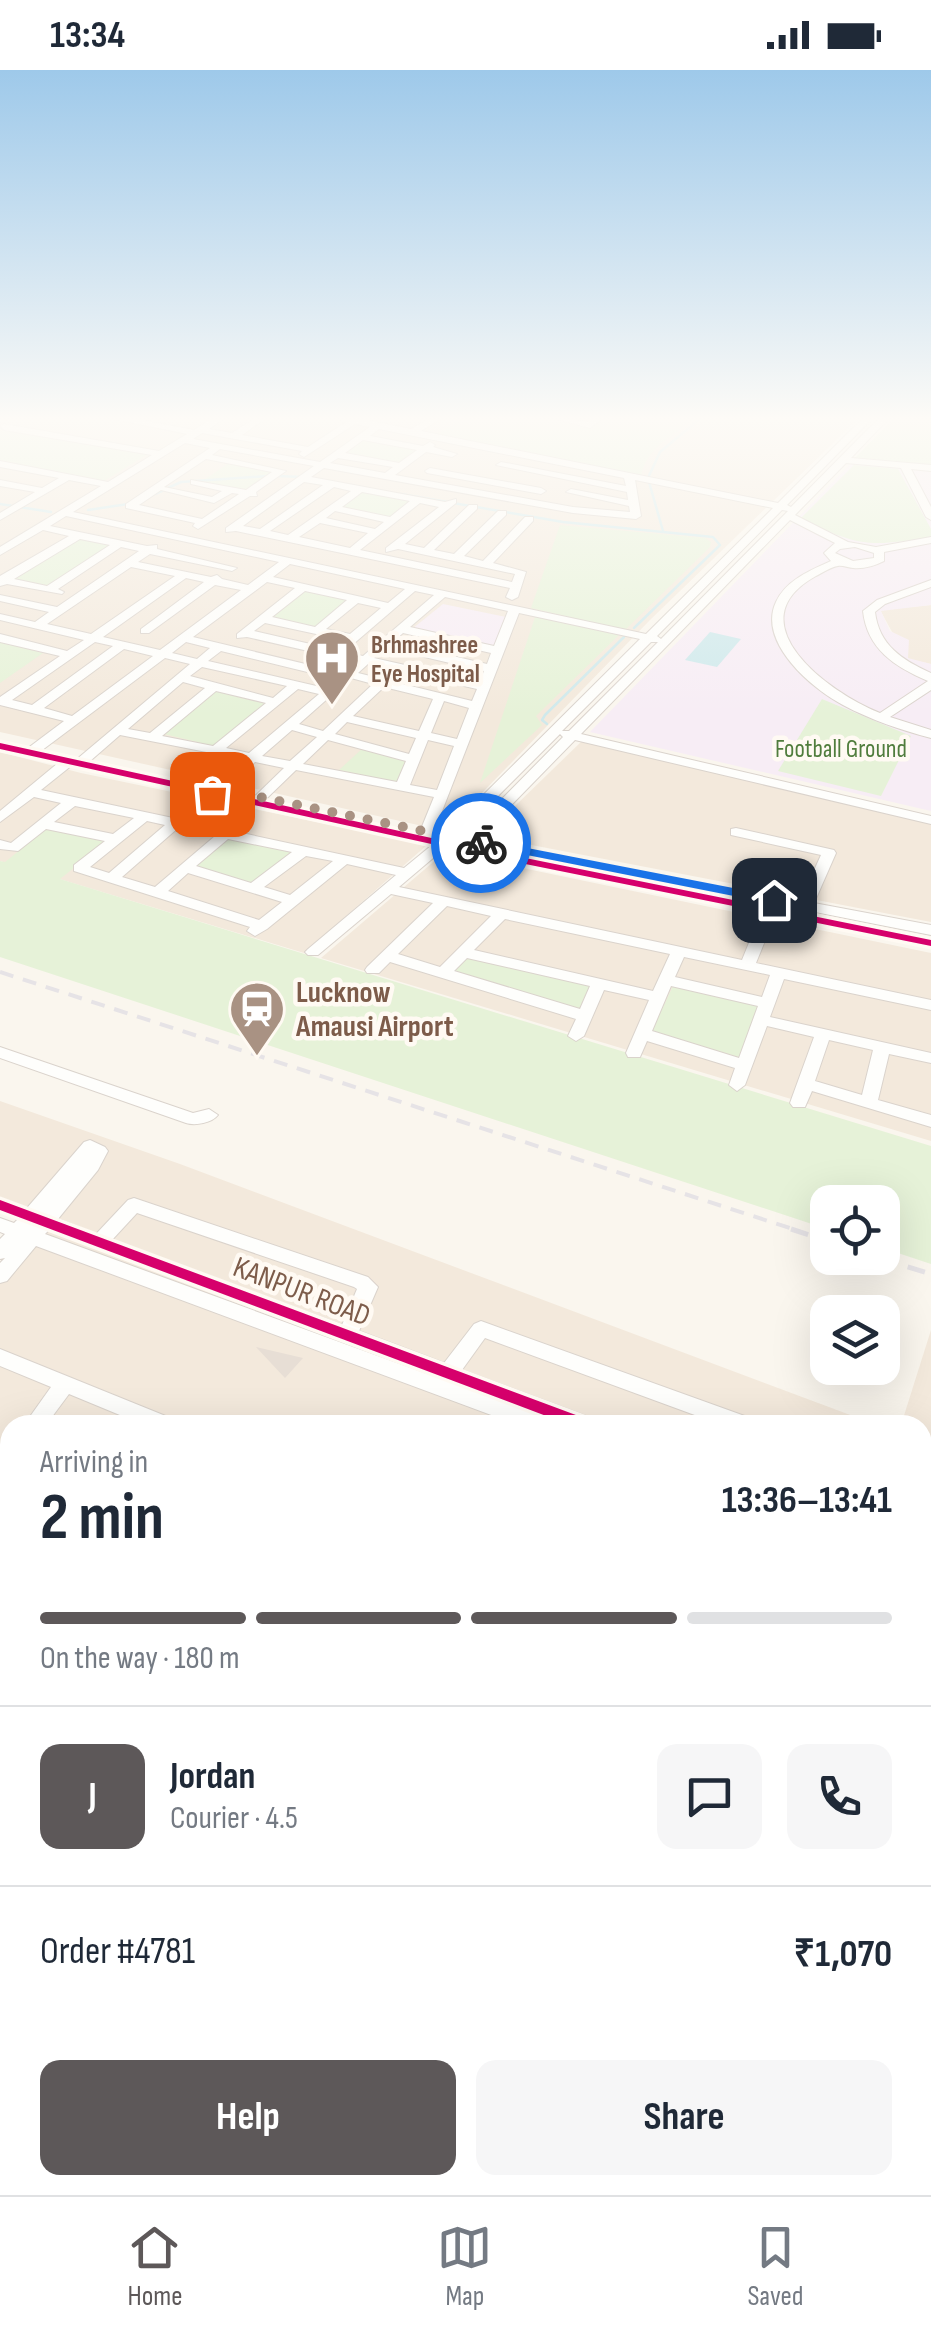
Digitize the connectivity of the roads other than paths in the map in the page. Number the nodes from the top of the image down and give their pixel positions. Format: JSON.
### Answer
{"nodes":[{"id":1,"x":57,"y":517,"type":"edge"},
{"id":2,"x":85,"y":517,"type":"edge"},
{"id":3,"x":183,"y":517,"type":"edge"},
{"id":4,"x":211,"y":517,"type":"edge"},
{"id":5,"x":249,"y":517,"type":"edge"},
{"id":6,"x":284,"y":517,"type":"edge"},
{"id":7,"x":321,"y":517,"type":"edge"},
{"id":8,"x":378,"y":517,"type":"edge"},
{"id":9,"x":395,"y":517,"type":"edge"},
{"id":10,"x":432,"y":517,"type":"edge"},
{"id":11,"x":462,"y":517,"type":"edge"},
{"id":12,"x":497,"y":517,"type":"edge"},
{"id":13,"x":782,"y":517,"type":"edge"},
{"id":14,"x":783,"y":517,"type":"edge"},
{"id":15,"x":794,"y":517,"type":"edge"},
{"id":16,"x":318,"y":519,"type":"junction"},
{"id":17,"x":530,"y":519,"type":"dead end"},
{"id":18,"x":391,"y":520,"type":"junction"},
{"id":19,"x":204,"y":522,"type":"junction"},
{"id":20,"x":41,"y":527,"type":"junction"},
{"id":21,"x":234,"y":528,"type":"junction"},
{"id":22,"x":376,"y":532,"type":"junction"},
{"id":23,"x":261,"y":533,"type":"junction"},
{"id":24,"x":79,"y":535,"type":"junction"},
{"id":25,"x":177,"y":535,"type":"junction"},
{"id":26,"x":290,"y":539,"type":"junction"},
{"id":27,"x":931,"y":540,"type":"edge"},
{"id":28,"x":212,"y":543,"type":"junction"},
{"id":29,"x":118,"y":544,"type":"junction"},
{"id":30,"x":396,"y":545,"type":"junction"},
{"id":31,"x":839,"y":545,"type":"junction"},
{"id":32,"x":4,"y":547,"type":"edge"},
{"id":33,"x":148,"y":550,"type":"junction"},
{"id":34,"x":876,"y":550,"type":"junction"},
{"id":35,"x":350,"y":552,"type":"junction"},
{"id":36,"x":426,"y":552,"type":"junction"},
{"id":37,"x":380,"y":558,"type":"junction"},
{"id":38,"x":456,"y":558,"type":"junction"},
{"id":39,"x":290,"y":559,"type":"junction"},
{"id":40,"x":840,"y":561,"type":"junction"},
{"id":41,"x":129,"y":563,"type":"junction"},
{"id":42,"x":486,"y":564,"type":"junction"},
{"id":43,"x":359,"y":574,"type":"junction"},
{"id":44,"x":184,"y":575,"type":"junction"},
{"id":45,"x":265,"y":578,"type":"junction"},
{"id":46,"x":2,"y":581,"type":"edge"},
{"id":47,"x":212,"y":581,"type":"junction"},
{"id":48,"x":931,"y":583,"type":"edge"},
{"id":49,"x":415,"y":586,"type":"junction"},
{"id":50,"x":516,"y":586,"type":"junction"},
{"id":51,"x":303,"y":587,"type":"junction"},
{"id":52,"x":251,"y":589,"type":"junction"},
{"id":53,"x":49,"y":590,"type":"junction"},
{"id":54,"x":442,"y":593,"type":"junction"},
{"id":55,"x":80,"y":597,"type":"junction"},
{"id":56,"x":0,"y":598,"type":"edge"},
{"id":57,"x":356,"y":599,"type":"junction"},
{"id":58,"x":390,"y":606,"type":"junction"},
{"id":59,"x":512,"y":607,"type":"junction"},
{"id":60,"x":59,"y":611,"type":"junction"},
{"id":61,"x":0,"y":616,"type":"edge"},
{"id":62,"x":263,"y":618,"type":"junction"},
{"id":63,"x":114,"y":623,"type":"junction"},
{"id":64,"x":38,"y":626,"type":"junction"},
{"id":65,"x":401,"y":629,"type":"junction"},
{"id":66,"x":318,"y":630,"type":"junction"},
{"id":67,"x":145,"y":631,"type":"junction"},
{"id":68,"x":246,"y":632,"type":"junction"},
{"id":69,"x":649,"y":637,"type":"junction"},
{"id":70,"x":0,"y":638,"type":"edge"},
{"id":71,"x":92,"y":638,"type":"junction"},
{"id":72,"x":352,"y":638,"type":"junction"},
{"id":73,"x":183,"y":639,"type":"junction"},
{"id":74,"x":666,"y":641,"type":"junction"},
{"id":75,"x":384,"y":644,"type":"junction"},
{"id":76,"x":122,"y":645,"type":"junction"},
{"id":77,"x":222,"y":647,"type":"junction"},
{"id":78,"x":499,"y":651,"type":"junction"},
{"id":79,"x":334,"y":653,"type":"junction"},
{"id":80,"x":162,"y":654,"type":"junction"},
{"id":81,"x":68,"y":655,"type":"junction"},
{"id":82,"x":365,"y":660,"type":"junction"},
{"id":83,"x":896,"y":660,"type":"junction"},
{"id":84,"x":200,"y":663,"type":"junction"},
{"id":85,"x":931,"y":664,"type":"edge"},
{"id":86,"x":492,"y":669,"type":"junction"},
{"id":87,"x":346,"y":676,"type":"junction"},
{"id":88,"x":182,"y":678,"type":"junction"},
{"id":89,"x":931,"y":681,"type":"edge"},
{"id":90,"x":381,"y":683,"type":"junction"},
{"id":91,"x":296,"y":685,"type":"junction"},
{"id":92,"x":214,"y":686,"type":"junction"},
{"id":93,"x":485,"y":687,"type":"junction"},
{"id":94,"x":327,"y":692,"type":"junction"},
{"id":95,"x":440,"y":697,"type":"junction"},
{"id":96,"x":1,"y":702,"type":"edge"},
{"id":97,"x":275,"y":702,"type":"junction"},
{"id":98,"x":478,"y":706,"type":"junction"},
{"id":99,"x":34,"y":710,"type":"junction"},
{"id":100,"x":345,"y":718,"type":"junction"},
{"id":101,"x":880,"y":718,"type":"junction"},
{"id":102,"x":74,"y":720,"type":"junction"},
{"id":103,"x":288,"y":725,"type":"junction"},
{"id":104,"x":118,"y":731,"type":"junction"},
{"id":105,"x":556,"y":731,"type":"junction"},
{"id":106,"x":931,"y":734,"type":"edge"},
{"id":107,"x":326,"y":735,"type":"junction"},
{"id":108,"x":573,"y":735,"type":"junction"},
{"id":109,"x":153,"y":738,"type":"junction"},
{"id":110,"x":423,"y":738,"type":"junction"},
{"id":111,"x":0,"y":742,"type":"edge"},
{"id":112,"x":358,"y":744,"type":"junction"},
{"id":113,"x":462,"y":744,"type":"junction"},
{"id":114,"x":33,"y":750,"type":"junction"},
{"id":115,"x":216,"y":750,"type":"junction"},
{"id":116,"x":252,"y":756,"type":"junction"},
{"id":117,"x":414,"y":759,"type":"junction"},
{"id":118,"x":75,"y":761,"type":"junction"},
{"id":119,"x":296,"y":765,"type":"junction"},
{"id":120,"x":330,"y":772,"type":"junction"},
{"id":121,"x":402,"y":787,"type":"junction"},
{"id":122,"x":214,"y":791,"type":"junction"},
{"id":123,"x":31,"y":792,"type":"junction"},
{"id":124,"x":442,"y":795,"type":"junction"},
{"id":125,"x":259,"y":798,"type":"junction"},
{"id":126,"x":72,"y":801,"type":"junction"},
{"id":127,"x":2,"y":814,"type":"edge"},
{"id":128,"x":144,"y":817,"type":"junction"},
{"id":129,"x":931,"y":820,"type":"edge"},
{"id":130,"x":43,"y":824,"type":"junction"},
{"id":131,"x":177,"y":824,"type":"junction"},
{"id":132,"x":736,"y":832,"type":"dead end"},
{"id":133,"x":225,"y":834,"type":"junction"},
{"id":134,"x":426,"y":836,"type":"junction"},
{"id":135,"x":115,"y":839,"type":"junction"},
{"id":136,"x":446,"y":840,"type":"junction"},
{"id":137,"x":466,"y":840,"type":"junction"},
{"id":138,"x":0,"y":844,"type":"edge"},
{"id":139,"x":303,"y":851,"type":"junction"},
{"id":140,"x":343,"y":860,"type":"junction"},
{"id":141,"x":186,"y":868,"type":"junction"},
{"id":142,"x":406,"y":873,"type":"junction"},
{"id":143,"x":112,"y":878,"type":"junction"},
{"id":144,"x":252,"y":888,"type":"junction"},
{"id":145,"x":388,"y":890,"type":"junction"},
{"id":146,"x":158,"y":892,"type":"junction"},
{"id":147,"x":293,"y":900,"type":"junction"},
{"id":148,"x":444,"y":902,"type":"junction"},
{"id":149,"x":772,"y":905,"type":"junction"},
{"id":150,"x":805,"y":906,"type":"junction"},
{"id":151,"x":501,"y":914,"type":"junction"},
{"id":152,"x":931,"y":930,"type":"edge"},
{"id":153,"x":931,"y":943,"type":"edge"},
{"id":154,"x":679,"y":951,"type":"junction"},
{"id":155,"x":313,"y":952,"type":"dead end"},
{"id":156,"x":463,"y":952,"type":"junction"},
{"id":157,"x":388,"y":956,"type":"junction"},
{"id":158,"x":747,"y":966,"type":"junction"},
{"id":159,"x":373,"y":970,"type":"dead end"},
{"id":160,"x":779,"y":972,"type":"junction"},
{"id":161,"x":443,"y":973,"type":"junction"},
{"id":162,"x":666,"y":980,"type":"junction"},
{"id":163,"x":599,"y":984,"type":"junction"},
{"id":164,"x":658,"y":997,"type":"junction"},
{"id":165,"x":768,"y":1003,"type":"junction"},
{"id":166,"x":931,"y":1004,"type":"edge"},
{"id":167,"x":584,"y":1016,"type":"junction"},
{"id":168,"x":761,"y":1020,"type":"junction"},
{"id":169,"x":642,"y":1034,"type":"junction"},
{"id":170,"x":823,"y":1034,"type":"junction"},
{"id":171,"x":576,"y":1036,"type":"dead end"},
{"id":172,"x":882,"y":1047,"type":"junction"},
{"id":173,"x":0,"y":1052,"type":"edge"},
{"id":174,"x":634,"y":1053,"type":"dead end"},
{"id":175,"x":931,"y":1058,"type":"edge"},
{"id":176,"x":744,"y":1065,"type":"junction"},
{"id":177,"x":806,"y":1084,"type":"junction"},
{"id":178,"x":737,"y":1085,"type":"dead end"},
{"id":179,"x":869,"y":1102,"type":"junction"},
{"id":180,"x":800,"y":1104,"type":"dead end"},
{"id":181,"x":209,"y":1115,"type":"dead end"},
{"id":182,"x":931,"y":1119,"type":"edge"},
{"id":183,"x":0,"y":1205,"type":"edge"},
{"id":184,"x":25,"y":1226,"type":"edge"},
{"id":185,"x":100,"y":1241,"type":"junction"},
{"id":186,"x":0,"y":1252,"type":"edge"},
{"id":187,"x":0,"y":1276,"type":"edge"},
{"id":188,"x":347,"y":1335,"type":"junction"},
{"id":189,"x":0,"y":1356,"type":"edge"},
{"id":190,"x":448,"y":1374,"type":"junction"},
{"id":191,"x":65,"y":1383,"type":"junction"},
{"id":192,"x":41,"y":1415,"type":"edge"},
{"id":193,"x":142,"y":1415,"type":"edge"},
{"id":194,"x":516,"y":1415,"type":"edge"},
{"id":195,"x":560,"y":1415,"type":"edge"},
{"id":196,"x":718,"y":1415,"type":"edge"}],
"edges":[{"from":1,"to":20,"type":"street"},
{"from":2,"to":25,"type":"street"},
{"from":3,"to":19,"type":"street"},
{"from":4,"to":19,"type":"street"},
{"from":5,"to":21,"type":"street"},
{"from":6,"to":23,"type":"street"},
{"from":7,"to":16,"type":"street"},
{"from":8,"to":18,"type":"street"},
{"from":9,"to":18,"type":"street"},
{"from":10,"to":30,"type":"street"},
{"from":11,"to":36,"type":"street"},
{"from":12,"to":38,"type":"street"},
{"from":13,"to":69,"type":"street"},
{"from":14,"to":74,"type":"street"},
{"from":15,"to":31,"type":"street"},
{"from":16,"to":22,"type":"street"},
{"from":16,"to":26,"type":"street"},
{"from":17,"to":42,"type":"street"},
{"from":18,"to":22,"type":"street"},
{"from":19,"to":25,"type":"street"},
{"from":20,"to":24,"type":"street"},
{"from":20,"to":32,"type":"street"},
{"from":21,"to":23,"type":"street"},
{"from":21,"to":28,"type":"street"},
{"from":22,"to":35,"type":"street"},
{"from":23,"to":26,"type":"street"},
{"from":24,"to":29,"type":"street"},
{"from":24,"to":46,"type":"street"},
{"from":25,"to":28,"type":"street"},
{"from":25,"to":33,"type":"street"},
{"from":26,"to":35,"type":"street"},
{"from":27,"to":34,"type":"street"},
{"from":28,"to":39,"type":"street"},
{"from":29,"to":33,"type":"street"},
{"from":29,"to":53,"type":"street"},
{"from":30,"to":36,"type":"street"},
{"from":30,"to":37,"type":"street"},
{"from":31,"to":34,"type":"street"},
{"from":31,"to":40,"type":"street"},
{"from":33,"to":41,"type":"street"},
{"from":33,"to":47,"type":"street"},
{"from":34,"to":40,"type":"street"},
{"from":35,"to":37,"type":"street"},
{"from":36,"to":38,"type":"street"},
{"from":37,"to":43,"type":"street"},
{"from":37,"to":50,"type":"street"},
{"from":38,"to":42,"type":"street"},
{"from":39,"to":43,"type":"street"},
{"from":39,"to":45,"type":"street"},
{"from":40,"to":101,"type":"street"},
{"from":41,"to":44,"type":"street"},
{"from":41,"to":55,"type":"street"},
{"from":42,"to":50,"type":"street"},
{"from":43,"to":49,"type":"street"},
{"from":44,"to":47,"type":"street"},
{"from":44,"to":63,"type":"street"},
{"from":45,"to":51,"type":"street"},
{"from":45,"to":52,"type":"street"},
{"from":46,"to":53,"type":"street"},
{"from":47,"to":52,"type":"street"},
{"from":47,"to":67,"type":"street"},
{"from":48,"to":83,"type":"street"},
{"from":49,"to":54,"type":"street"},
{"from":49,"to":58,"type":"street"},
{"from":50,"to":59,"type":"street"},
{"from":51,"to":57,"type":"street"},
{"from":51,"to":62,"type":"street"},
{"from":52,"to":73,"type":"street"},
{"from":53,"to":55,"type":"street"},
{"from":54,"to":59,"type":"street"},
{"from":54,"to":65,"type":"street"},
{"from":55,"to":60,"type":"street"},
{"from":56,"to":60,"type":"street"},
{"from":57,"to":58,"type":"street"},
{"from":57,"to":66,"type":"street"},
{"from":58,"to":72,"type":"street"},
{"from":59,"to":69,"type":"street"},
{"from":59,"to":78,"type":"street"},
{"from":60,"to":64,"type":"street"},
{"from":61,"to":64,"type":"street"},
{"from":62,"to":66,"type":"street"},
{"from":62,"to":68,"type":"street"},
{"from":63,"to":67,"type":"street"},
{"from":63,"to":71,"type":"street"},
{"from":64,"to":71,"type":"street"},
{"from":65,"to":75,"type":"street"},
{"from":65,"to":78,"type":"street"},
{"from":66,"to":72,"type":"street"},
{"from":67,"to":73,"type":"street"},
{"from":68,"to":77,"type":"street"},
{"from":68,"to":79,"type":"street"},
{"from":69,"to":74,"type":"street"},
{"from":69,"to":105,"type":"street"},
{"from":70,"to":81,"type":"street"},
{"from":71,"to":76,"type":"street"},
{"from":71,"to":81,"type":"street"},
{"from":72,"to":79,"type":"street"},
{"from":73,"to":77,"type":"street"},
{"from":73,"to":80,"type":"street"},
{"from":74,"to":108,"type":"street"},
{"from":75,"to":82,"type":"street"},
{"from":75,"to":86,"type":"street"},
{"from":76,"to":80,"type":"street"},
{"from":76,"to":99,"type":"street"},
{"from":77,"to":84,"type":"street"},
{"from":77,"to":87,"type":"street"},
{"from":78,"to":86,"type":"street"},
{"from":79,"to":82,"type":"street"},
{"from":80,"to":84,"type":"street"},
{"from":80,"to":102,"type":"street"},
{"from":81,"to":96,"type":"street"},
{"from":82,"to":87,"type":"street"},
{"from":82,"to":93,"type":"street"},
{"from":83,"to":85,"type":"street"},
{"from":83,"to":89,"type":"street"},
{"from":84,"to":88,"type":"street"},
{"from":84,"to":91,"type":"street"},
{"from":86,"to":93,"type":"street"},
{"from":87,"to":90,"type":"street"},
{"from":87,"to":94,"type":"street"},
{"from":88,"to":92,"type":"street"},
{"from":88,"to":104,"type":"street"},
{"from":89,"to":101,"type":"street"},
{"from":90,"to":95,"type":"street"},
{"from":90,"to":100,"type":"street"},
{"from":91,"to":94,"type":"street"},
{"from":91,"to":97,"type":"street"},
{"from":92,"to":97,"type":"street"},
{"from":92,"to":109,"type":"street"},
{"from":93,"to":98,"type":"street"},
{"from":94,"to":103,"type":"street"},
{"from":95,"to":98,"type":"street"},
{"from":95,"to":110,"type":"street"},
{"from":96,"to":99,"type":"street"},
{"from":97,"to":115,"type":"street"},
{"from":98,"to":113,"type":"street"},
{"from":99,"to":102,"type":"street"},
{"from":100,"to":107,"type":"street"},
{"from":100,"to":110,"type":"street"},
{"from":101,"to":106,"type":"street"},
{"from":102,"to":114,"type":"street"},
{"from":103,"to":107,"type":"street"},
{"from":103,"to":116,"type":"street"},
{"from":104,"to":109,"type":"street"},
{"from":104,"to":118,"type":"street"},
{"from":105,"to":108,"type":"street"},
{"from":105,"to":136,"type":"street"},
{"from":107,"to":112,"type":"street"},
{"from":107,"to":119,"type":"street"},
{"from":108,"to":129,"type":"street"},
{"from":108,"to":137,"type":"street"},
{"from":109,"to":115,"type":"street"},
{"from":110,"to":113,"type":"street"},
{"from":110,"to":117,"type":"street"},
{"from":111,"to":114,"type":"street"},
{"from":112,"to":117,"type":"street"},
{"from":112,"to":120,"type":"street"},
{"from":113,"to":124,"type":"street"},
{"from":114,"to":118,"type":"street"},
{"from":115,"to":116,"type":"street"},
{"from":116,"to":119,"type":"street"},
{"from":116,"to":122,"type":"street"},
{"from":117,"to":121,"type":"street"},
{"from":118,"to":122,"type":"street"},
{"from":118,"to":123,"type":"street"},
{"from":119,"to":120,"type":"street"},
{"from":119,"to":125,"type":"street"},
{"from":120,"to":121,"type":"street"},
{"from":121,"to":124,"type":"street"},
{"from":122,"to":125,"type":"street"},
{"from":122,"to":131,"type":"street"},
{"from":122,"to":134,"type":"street"},
{"from":123,"to":126,"type":"street"},
{"from":123,"to":127,"type":"street"},
{"from":124,"to":134,"type":"street"},
{"from":125,"to":134,"type":"street"},
{"from":126,"to":128,"type":"street"},
{"from":126,"to":130,"type":"street"},
{"from":128,"to":131,"type":"street"},
{"from":128,"to":135,"type":"street"},
{"from":130,"to":135,"type":"street"},
{"from":130,"to":138,"type":"street"},
{"from":131,"to":133,"type":"street"},
{"from":131,"to":143,"type":"street"},
{"from":132,"to":150,"type":"street"},
{"from":133,"to":139,"type":"street"},
{"from":133,"to":141,"type":"street"},
{"from":134,"to":136,"type":"street"},
{"from":135,"to":143,"type":"street"},
{"from":136,"to":137,"type":"street"},
{"from":136,"to":142,"type":"street"},
{"from":136,"to":149,"type":"street"},
{"from":137,"to":149,"type":"street"},
{"from":139,"to":140,"type":"street"},
{"from":139,"to":144,"type":"street"},
{"from":140,"to":142,"type":"street"},
{"from":140,"to":147,"type":"street"},
{"from":141,"to":144,"type":"street"},
{"from":141,"to":146,"type":"street"},
{"from":142,"to":145,"type":"street"},
{"from":143,"to":146,"type":"street"},
{"from":144,"to":147,"type":"street"},
{"from":145,"to":148,"type":"street"},
{"from":145,"to":155,"type":"street"},
{"from":146,"to":147,"type":"street"},
{"from":148,"to":151,"type":"street"},
{"from":148,"to":157,"type":"street"},
{"from":149,"to":150,"type":"street"},
{"from":149,"to":153,"type":"street"},
{"from":149,"to":158,"type":"street"},
{"from":150,"to":152,"type":"street"},
{"from":151,"to":154,"type":"street"},
{"from":151,"to":156,"type":"street"},
{"from":154,"to":158,"type":"street"},
{"from":154,"to":162,"type":"street"},
{"from":156,"to":161,"type":"street"},
{"from":156,"to":163,"type":"street"},
{"from":157,"to":159,"type":"street"},
{"from":157,"to":161,"type":"street"},
{"from":158,"to":160,"type":"street"},
{"from":160,"to":165,"type":"street"},
{"from":160,"to":166,"type":"street"},
{"from":161,"to":167,"type":"street"},
{"from":162,"to":164,"type":"street"},
{"from":162,"to":165,"type":"street"},
{"from":163,"to":164,"type":"street"},
{"from":163,"to":167,"type":"street"},
{"from":164,"to":169,"type":"street"},
{"from":165,"to":168,"type":"street"},
{"from":167,"to":171,"type":"street"},
{"from":168,"to":170,"type":"street"},
{"from":168,"to":176,"type":"street"},
{"from":169,"to":174,"type":"street"},
{"from":169,"to":176,"type":"street"},
{"from":170,"to":172,"type":"street"},
{"from":170,"to":177,"type":"street"},
{"from":172,"to":175,"type":"street"},
{"from":172,"to":179,"type":"street"},
{"from":173,"to":181,"type":"street"},
{"from":176,"to":178,"type":"street"},
{"from":177,"to":179,"type":"street"},
{"from":177,"to":180,"type":"street"},
{"from":179,"to":182,"type":"street"},
{"from":183,"to":184,"type":"street","name":"KANPUR ROAD"},
{"from":184,"to":185,"type":"street","name":"KANPUR ROAD"},
{"from":184,"to":186,"type":"street"},
{"from":184,"to":187,"type":"street"},
{"from":184,"to":194,"type":"street"},
{"from":185,"to":188,"type":"street","name":"KANPUR ROAD"},
{"from":185,"to":188,"type":"street"},
{"from":188,"to":190,"type":"street","name":"KANPUR ROAD"},
{"from":189,"to":191,"type":"street"},
{"from":190,"to":195,"type":"street","name":"KANPUR ROAD"},
{"from":190,"to":196,"type":"street"},
{"from":191,"to":192,"type":"street"},
{"from":191,"to":193,"type":"street"}]}
